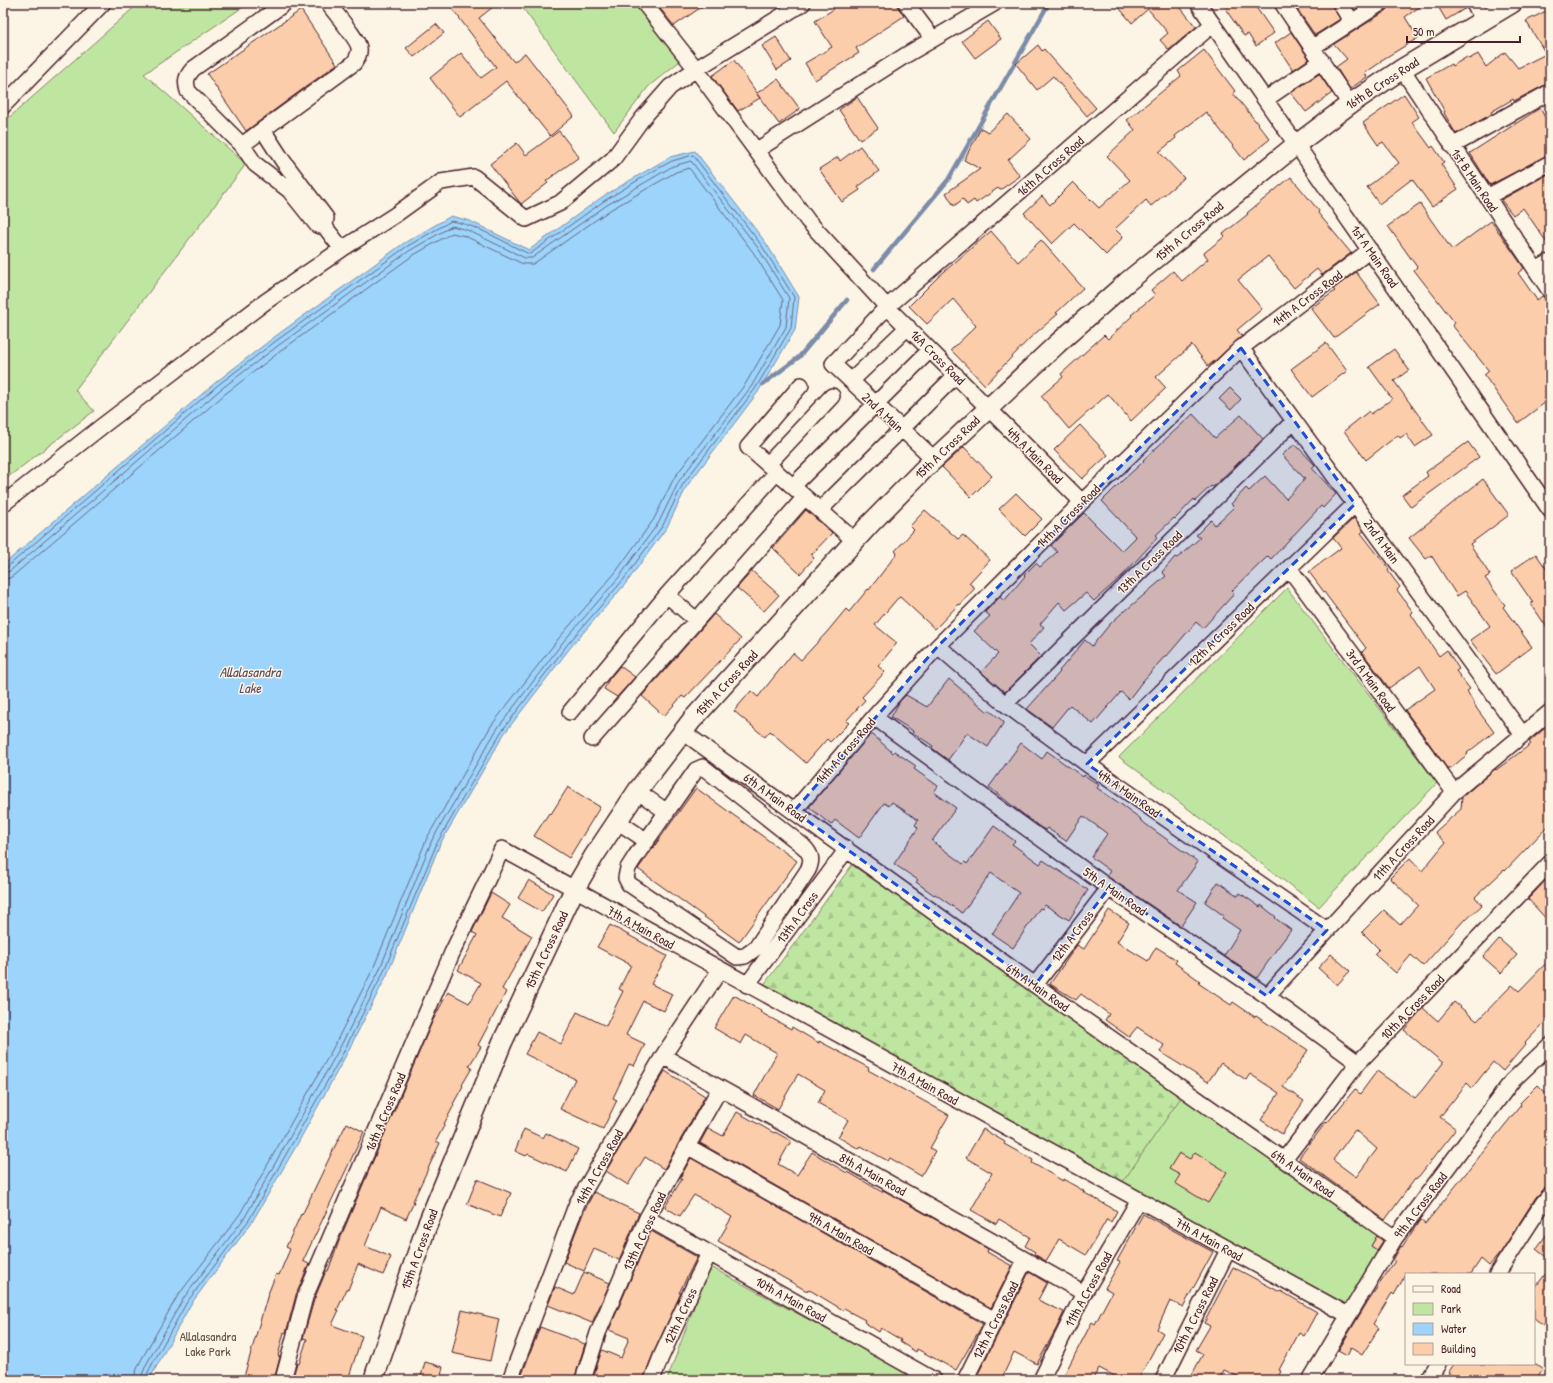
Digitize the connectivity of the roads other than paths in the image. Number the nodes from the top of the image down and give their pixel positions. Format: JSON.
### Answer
{"nodes":[{"id":1,"x":103,"y":3,"type":"edge"},
{"id":2,"x":284,"y":3,"type":"edge"},
{"id":3,"x":328,"y":3,"type":"edge"},
{"id":4,"x":644,"y":3,"type":"edge"},
{"id":5,"x":803,"y":3,"type":"edge"},
{"id":6,"x":906,"y":3,"type":"edge"},
{"id":7,"x":995,"y":3,"type":"edge"},
{"id":8,"x":1198,"y":3,"type":"edge"},
{"id":9,"x":1282,"y":3,"type":"edge"},
{"id":10,"x":1340,"y":3,"type":"edge"},
{"id":11,"x":1381,"y":3,"type":"edge"},
{"id":12,"x":1473,"y":3,"type":"edge"},
{"id":13,"x":1512,"y":3,"type":"edge"},
{"id":14,"x":1484,"y":19,"type":"junction"},
{"id":15,"x":1352,"y":22,"type":"junction"},
{"id":16,"x":1213,"y":24,"type":"junction"},
{"id":17,"x":933,"y":40,"type":"junction"},
{"id":18,"x":1313,"y":47,"type":"junction"},
{"id":19,"x":1322,"y":61,"type":"junction"},
{"id":20,"x":696,"y":69,"type":"junction"},
{"id":21,"x":1402,"y":69,"type":"junction"},
{"id":22,"x":1550,"y":92,"type":"edge"},
{"id":23,"x":1266,"y":99,"type":"junction"},
{"id":24,"x":1350,"y":104,"type":"junction"},
{"id":25,"x":3,"y":106,"type":"edge"},
{"id":26,"x":263,"y":130,"type":"junction"},
{"id":27,"x":1297,"y":144,"type":"junction"},
{"id":28,"x":242,"y":145,"type":"junction"},
{"id":29,"x":1452,"y":146,"type":"junction"},
{"id":30,"x":757,"y":150,"type":"junction"},
{"id":31,"x":1550,"y":163,"type":"edge"},
{"id":32,"x":1487,"y":197,"type":"junction"},
{"id":33,"x":325,"y":227,"type":"junction"},
{"id":34,"x":342,"y":249,"type":"junction"},
{"id":35,"x":1370,"y":250,"type":"junction"},
{"id":36,"x":1550,"y":262,"type":"edge"},
{"id":37,"x":1536,"y":270,"type":"junction"},
{"id":38,"x":1550,"y":291,"type":"edge"},
{"id":39,"x":887,"y":307,"type":"junction"},
{"id":40,"x":908,"y":327,"type":"junction"},
{"id":41,"x":1241,"y":348,"type":"junction"},
{"id":42,"x":930,"y":350,"type":"junction"},
{"id":43,"x":833,"y":364,"type":"joint"},
{"id":44,"x":956,"y":375,"type":"junction"},
{"id":45,"x":850,"y":381,"type":"junction"},
{"id":46,"x":801,"y":385,"type":"dead end"},
{"id":47,"x":832,"y":396,"type":"dead end"},
{"id":48,"x":875,"y":404,"type":"junction"},
{"id":49,"x":988,"y":407,"type":"junction"},
{"id":50,"x":1294,"y":421,"type":"junction"},
{"id":51,"x":902,"y":429,"type":"junction"},
{"id":52,"x":931,"y":467,"type":"junction"},
{"id":53,"x":773,"y":468,"type":"junction"},
{"id":54,"x":793,"y":486,"type":"junction"},
{"id":55,"x":1546,"y":494,"type":"edge"},
{"id":56,"x":806,"y":497,"type":"junction"},
{"id":57,"x":1082,"y":502,"type":"junction"},
{"id":58,"x":3,"y":504,"type":"edge"},
{"id":59,"x":1355,"y":504,"type":"junction"},
{"id":60,"x":820,"y":510,"type":"junction"},
{"id":61,"x":1550,"y":510,"type":"edge"},
{"id":62,"x":855,"y":541,"type":"junction"},
{"id":63,"x":1289,"y":568,"type":"junction"},
{"id":64,"x":667,"y":595,"type":"junction"},
{"id":65,"x":696,"y":620,"type":"junction"},
{"id":66,"x":938,"y":646,"type":"junction"},
{"id":67,"x":1005,"y":704,"type":"junction"},
{"id":68,"x":570,"y":712,"type":"dead end"},
{"id":69,"x":1550,"y":712,"type":"edge"},
{"id":70,"x":874,"y":717,"type":"junction"},
{"id":71,"x":683,"y":732,"type":"junction"},
{"id":72,"x":1523,"y":734,"type":"junction"},
{"id":73,"x":592,"y":739,"type":"dead end"},
{"id":74,"x":1087,"y":764,"type":"junction"},
{"id":75,"x":637,"y":792,"type":"junction"},
{"id":76,"x":1454,"y":792,"type":"junction"},
{"id":77,"x":794,"y":811,"type":"junction"},
{"id":78,"x":667,"y":812,"type":"junction"},
{"id":79,"x":617,"y":821,"type":"junction"},
{"id":80,"x":647,"y":841,"type":"junction"},
{"id":81,"x":502,"y":849,"type":"joint"},
{"id":82,"x":846,"y":849,"type":"junction"},
{"id":83,"x":1550,"y":863,"type":"edge"},
{"id":84,"x":1109,"y":888,"type":"junction"},
{"id":85,"x":574,"y":890,"type":"junction"},
{"id":86,"x":787,"y":902,"type":"junction"},
{"id":87,"x":801,"y":912,"type":"junction"},
{"id":88,"x":773,"y":922,"type":"junction"},
{"id":89,"x":1327,"y":930,"type":"junction"},
{"id":90,"x":786,"y":931,"type":"junction"},
{"id":91,"x":720,"y":970,"type":"junction"},
{"id":92,"x":747,"y":985,"type":"junction"},
{"id":93,"x":1035,"y":985,"type":"junction"},
{"id":94,"x":1267,"y":996,"type":"junction"},
{"id":95,"x":1550,"y":1045,"type":"edge"},
{"id":96,"x":663,"y":1056,"type":"junction"},
{"id":97,"x":1358,"y":1063,"type":"junction"},
{"id":98,"x":720,"y":1088,"type":"junction"},
{"id":99,"x":687,"y":1146,"type":"junction"},
{"id":100,"x":1284,"y":1160,"type":"junction"},
{"id":101,"x":1550,"y":1195,"type":"edge"},
{"id":102,"x":1139,"y":1200,"type":"junction"},
{"id":103,"x":648,"y":1218,"type":"junction"},
{"id":104,"x":1395,"y":1238,"type":"junction"},
{"id":105,"x":1228,"y":1250,"type":"junction"},
{"id":106,"x":709,"y":1253,"type":"junction"},
{"id":107,"x":1025,"y":1260,"type":"junction"},
{"id":108,"x":1498,"y":1273,"type":"edge"},
{"id":109,"x":1084,"y":1293,"type":"junction"},
{"id":110,"x":1348,"y":1315,"type":"junction"},
{"id":111,"x":995,"y":1320,"type":"junction"},
{"id":112,"x":1437,"y":1365,"type":"edge"},
{"id":113,"x":283,"y":1380,"type":"edge"},
{"id":114,"x":374,"y":1380,"type":"edge"},
{"id":115,"x":510,"y":1380,"type":"edge"},
{"id":116,"x":583,"y":1380,"type":"edge"},
{"id":117,"x":652,"y":1380,"type":"edge"},
{"id":118,"x":934,"y":1380,"type":"edge"},
{"id":119,"x":965,"y":1380,"type":"edge"},
{"id":120,"x":1041,"y":1380,"type":"edge"},
{"id":121,"x":1163,"y":1380,"type":"edge"},
{"id":122,"x":1310,"y":1380,"type":"edge"},
{"id":123,"x":1428,"y":1380,"type":"edge"}],
"edges":[{"from":1,"to":25,"type":"street"},
{"from":2,"to":28,"type":"street"},
{"from":3,"to":26,"type":"street"},
{"from":4,"to":20,"type":"street","name":"16A Cross Road"},
{"from":5,"to":20,"type":"street"},
{"from":6,"to":17,"type":"street"},
{"from":7,"to":17,"type":"street"},
{"from":8,"to":16,"type":"street","name":"1st A Main Road"},
{"from":9,"to":18,"type":"street"},
{"from":10,"to":15,"type":"street"},
{"from":11,"to":15,"type":"street"},
{"from":12,"to":14,"type":"street"},
{"from":13,"to":14,"type":"main road","name":"16th B Cross Road"},
{"from":14,"to":21,"type":"main road","name":"16th B Cross Road"},
{"from":15,"to":18,"type":"street"},
{"from":16,"to":23,"type":"street","name":"1st A Main Road"},
{"from":16,"to":39,"type":"street","name":"16th A Cross Road"},
{"from":17,"to":30,"type":"street"},
{"from":18,"to":19,"type":"street"},
{"from":19,"to":23,"type":"street"},
{"from":19,"to":24,"type":"street"},
{"from":20,"to":30,"type":"street","name":"16A Cross Road"},
{"from":20,"to":34,"type":"street"},
{"from":21,"to":24,"type":"main road","name":"16th B Cross Road"},
{"from":21,"to":29,"type":"street","name":"1st B Main Road"},
{"from":22,"to":29,"type":"street"},
{"from":23,"to":27,"type":"street","name":"1st A Main Road"},
{"from":24,"to":27,"type":"main road","name":"16th B Cross Road"},
{"from":26,"to":28,"type":"street"},
{"from":26,"to":33,"type":"street"},
{"from":27,"to":35,"type":"street","name":"1st A Main Road"},
{"from":27,"to":49,"type":"main road","name":"15th A Cross Road"},
{"from":28,"to":33,"type":"street"},
{"from":29,"to":32,"type":"street","name":"1st B Main Road"},
{"from":30,"to":39,"type":"street","name":"16A Cross Road"},
{"from":31,"to":32,"type":"street"},
{"from":32,"to":37,"type":"street","name":"1st B Main Road"},
{"from":33,"to":34,"type":"street"},
{"from":34,"to":58,"type":"street"},
{"from":35,"to":41,"type":"street","name":"14th A Cross Road"},
{"from":35,"to":55,"type":"street","name":"1st A Main Road"},
{"from":36,"to":37,"type":"street"},
{"from":37,"to":38,"type":"street","name":"1st B Main Road"},
{"from":39,"to":40,"type":"street","name":"16A Cross Road"},
{"from":39,"to":43,"type":"street","name":"16th A Cross Road"},
{"from":40,"to":42,"type":"street","name":"16A Cross Road"},
{"from":40,"to":45,"type":"street"},
{"from":41,"to":50,"type":"street","name":"2nd A Main"},
{"from":41,"to":57,"type":"street","name":"14th A Cross Road"},
{"from":42,"to":44,"type":"street","name":"16A Cross Road"},
{"from":42,"to":48,"type":"street"},
{"from":43,"to":45,"type":"street","name":"2nd A Main"},
{"from":44,"to":49,"type":"street","name":"16A Cross Road"},
{"from":44,"to":51,"type":"street"},
{"from":45,"to":48,"type":"street","name":"2nd A Main"},
{"from":46,"to":53,"type":"street"},
{"from":47,"to":53,"type":"street"},
{"from":48,"to":51,"type":"street","name":"2nd A Main"},
{"from":48,"to":54,"type":"street"},
{"from":49,"to":52,"type":"main road","name":"15th A Cross Road"},
{"from":49,"to":57,"type":"street","name":"4th A Main Road"},
{"from":50,"to":59,"type":"street","name":"2nd A Main"},
{"from":50,"to":67,"type":"street","name":"13th A Cross Road"},
{"from":51,"to":52,"type":"street","name":"2nd A Main"},
{"from":51,"to":60,"type":"street"},
{"from":52,"to":62,"type":"main road","name":"15th A Cross Road"},
{"from":53,"to":54,"type":"street"},
{"from":53,"to":64,"type":"street"},
{"from":54,"to":56,"type":"street"},
{"from":55,"to":61,"type":"street","name":"1st A Main Road"},
{"from":56,"to":60,"type":"street"},
{"from":56,"to":65,"type":"street"},
{"from":57,"to":66,"type":"street","name":"14th A Cross Road"},
{"from":59,"to":63,"type":"street","name":"12th A Cross Road"},
{"from":59,"to":72,"type":"street","name":"2nd A Main"},
{"from":60,"to":62,"type":"street"},
{"from":62,"to":71,"type":"main road","name":"15th A Cross Road"},
{"from":63,"to":74,"type":"street","name":"12th A Cross Road"},
{"from":63,"to":76,"type":"street","name":"3rd A Main Road"},
{"from":64,"to":65,"type":"street"},
{"from":64,"to":68,"type":"street"},
{"from":65,"to":73,"type":"street"},
{"from":66,"to":67,"type":"street","name":"4th A Main Road"},
{"from":66,"to":70,"type":"street","name":"14th A Cross Road"},
{"from":67,"to":74,"type":"street","name":"4th A Main Road"},
{"from":69,"to":72,"type":"street","name":"11th A Cross Road"},
{"from":70,"to":77,"type":"street","name":"14th A Cross Road"},
{"from":70,"to":84,"type":"street","name":"5th A Main Road"},
{"from":71,"to":75,"type":"main road","name":"15th A Cross Road"},
{"from":71,"to":77,"type":"street","name":"6th A Main Road"},
{"from":72,"to":76,"type":"street","name":"11th A Cross Road"},
{"from":74,"to":89,"type":"street","name":"4th A Main Road"},
{"from":75,"to":78,"type":"street"},
{"from":75,"to":79,"type":"main road","name":"15th A Cross Road"},
{"from":76,"to":89,"type":"street","name":"11th A Cross Road"},
{"from":77,"to":82,"type":"street","name":"6th A Main Road"},
{"from":78,"to":80,"type":"street"},
{"from":78,"to":86,"type":"street"},
{"from":79,"to":80,"type":"street"},
{"from":79,"to":85,"type":"main road","name":"15th A Cross Road"},
{"from":80,"to":88,"type":"street"},
{"from":81,"to":85,"type":"street","name":"7th A Main Road"},
{"from":81,"to":113,"type":"street","name":"16th A Cross Road"},
{"from":82,"to":87,"type":"street","name":"13th A Cross"},
{"from":82,"to":93,"type":"street","name":"6th A Main Road"},
{"from":83,"to":97,"type":"street","name":"10th A Cross Road"},
{"from":84,"to":93,"type":"street","name":"12th A Cross"},
{"from":84,"to":94,"type":"street","name":"5th A Main Road"},
{"from":85,"to":91,"type":"street","name":"7th A Main Road"},
{"from":85,"to":114,"type":"main road","name":"15th A Cross Road"},
{"from":86,"to":87,"type":"street"},
{"from":86,"to":88,"type":"street"},
{"from":87,"to":90,"type":"street","name":"13th A Cross"},
{"from":88,"to":90,"type":"street"},
{"from":89,"to":94,"type":"street","name":"11th A Cross Road"},
{"from":90,"to":92,"type":"street","name":"13th A Cross"},
{"from":91,"to":92,"type":"street","name":"7th A Main Road"},
{"from":91,"to":96,"type":"street","name":"14th A Cross Road"},
{"from":92,"to":102,"type":"street","name":"7th A Main Road"},
{"from":93,"to":100,"type":"street","name":"6th A Main Road"},
{"from":94,"to":97,"type":"street","name":"5th A Main Road"},
{"from":95,"to":104,"type":"street","name":"9th A Cross Road"},
{"from":96,"to":98,"type":"street","name":"8th A Main Road"},
{"from":96,"to":115,"type":"street","name":"14th A Cross Road"},
{"from":97,"to":100,"type":"street","name":"10th A Cross Road"},
{"from":98,"to":99,"type":"street","name":"13th A Cross Road"},
{"from":98,"to":107,"type":"street","name":"8th A Main Road"},
{"from":99,"to":103,"type":"street","name":"13th A Cross Road"},
{"from":99,"to":111,"type":"street","name":"9th A Main Road"},
{"from":100,"to":104,"type":"street","name":"6th A Main Road"},
{"from":101,"to":108,"type":"street"},
{"from":102,"to":105,"type":"street","name":"7th A Main Road"},
{"from":102,"to":109,"type":"street","name":"11th A Cross Road"},
{"from":103,"to":106,"type":"street","name":"10th A Main Road"},
{"from":103,"to":116,"type":"street","name":"13th A Cross Road"},
{"from":104,"to":110,"type":"street","name":"9th A Cross Road"},
{"from":105,"to":110,"type":"street","name":"7th A Main Road"},
{"from":105,"to":121,"type":"street","name":"10th A Cross Road"},
{"from":106,"to":117,"type":"street","name":"12th A Cross"},
{"from":106,"to":118,"type":"street","name":"10th A Main Road"},
{"from":107,"to":109,"type":"street","name":"8th A Main Road"},
{"from":107,"to":111,"type":"street","name":"12th A Cross Road"},
{"from":109,"to":120,"type":"street","name":"11th A Cross Road"},
{"from":110,"to":122,"type":"street","name":"9th A Cross Road"},
{"from":111,"to":119,"type":"street","name":"12th A Cross Road"},
{"from":112,"to":123,"type":"street"}]}
